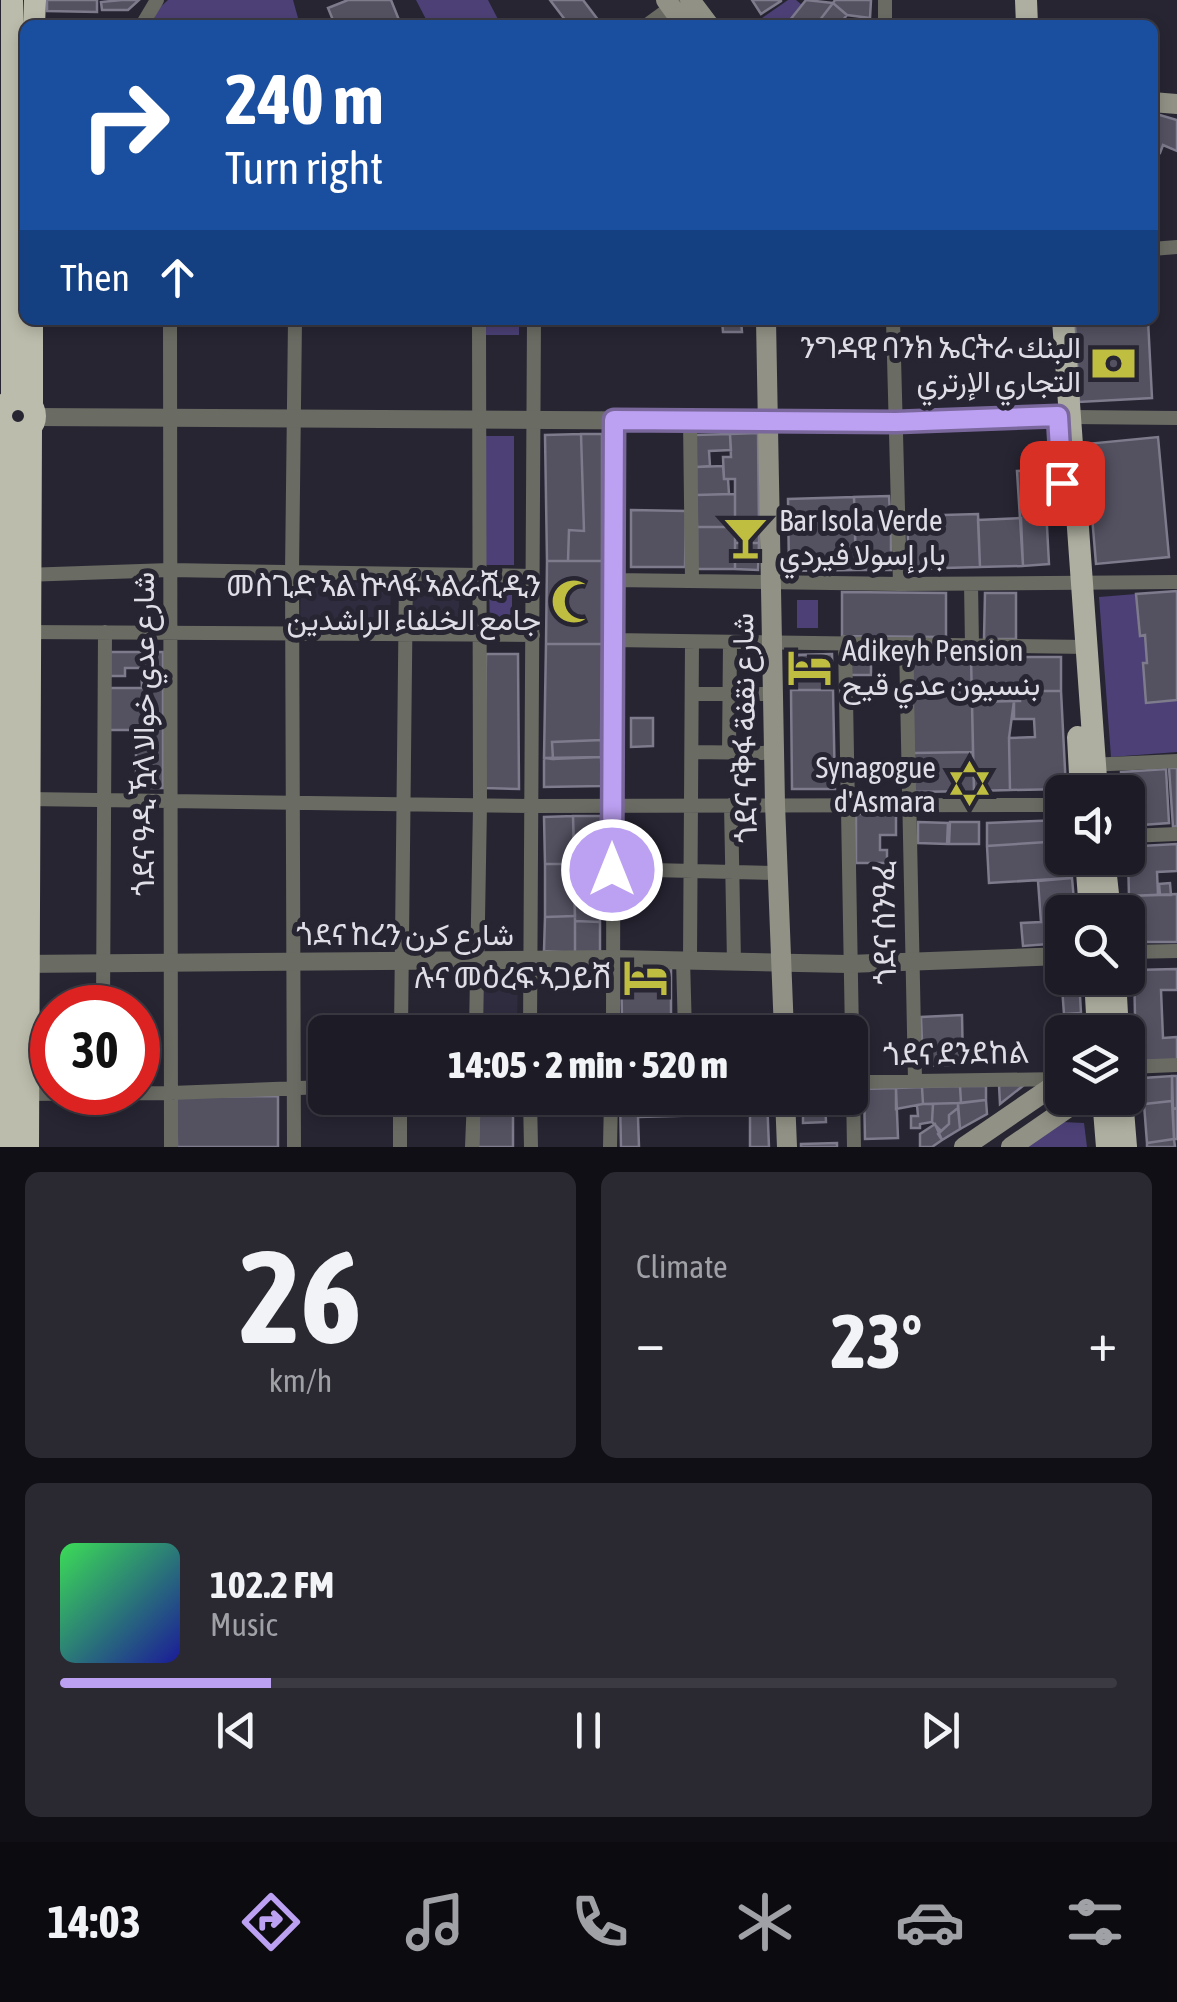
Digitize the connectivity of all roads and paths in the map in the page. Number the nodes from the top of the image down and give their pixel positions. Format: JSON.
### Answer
{"nodes":[{"id":1,"x":12,"y":0,"type":"edge"},
{"id":2,"x":679,"y":7,"type":"edge"},
{"id":3,"x":657,"y":20,"type":"edge"},
{"id":4,"x":12,"y":32,"type":"edge"},
{"id":5,"x":18,"y":133,"type":"edge"},
{"id":6,"x":18,"y":223,"type":"edge"},
{"id":7,"x":31,"y":325,"type":"edge"},
{"id":8,"x":170,"y":325,"type":"edge"},
{"id":9,"x":295,"y":325,"type":"edge"},
{"id":10,"x":479,"y":325,"type":"edge"},
{"id":11,"x":534,"y":325,"type":"edge"},
{"id":12,"x":766,"y":325,"type":"edge"},
{"id":13,"x":894,"y":325,"type":"edge"},
{"id":14,"x":1050,"y":325,"type":"edge"},
{"id":15,"x":1063,"y":325,"type":"edge"},
{"id":16,"x":12,"y":416,"type":"edge"},
{"id":17,"x":1065,"y":417,"type":"junction"},
{"id":18,"x":170,"y":418,"type":"junction"},
{"id":19,"x":293,"y":418,"type":"junction"},
{"id":20,"x":480,"y":418,"type":"junction"},
{"id":21,"x":1177,"y":418,"type":"edge"},
{"id":22,"x":534,"y":420,"type":"junction"},
{"id":23,"x":614,"y":420,"type":"junction"},
{"id":24,"x":690,"y":420,"type":"junction"},
{"id":25,"x":767,"y":421,"type":"junction"},
{"id":26,"x":896,"y":422,"type":"junction"},
{"id":27,"x":170,"y":570,"type":"junction"},
{"id":28,"x":292,"y":573,"type":"junction"},
{"id":29,"x":18,"y":575,"type":"junction"},
{"id":30,"x":406,"y":575,"type":"junction"},
{"id":31,"x":480,"y":575,"type":"junction"},
{"id":32,"x":533,"y":576,"type":"junction"},
{"id":33,"x":614,"y":580,"type":"junction"},
{"id":34,"x":692,"y":582,"type":"junction"},
{"id":35,"x":770,"y":582,"type":"junction"},
{"id":36,"x":1177,"y":582,"type":"edge"},
{"id":37,"x":1076,"y":583,"type":"junction"},
{"id":38,"x":900,"y":584,"type":"junction"},
{"id":39,"x":971,"y":584,"type":"junction"},
{"id":40,"x":19,"y":632,"type":"junction"},
{"id":41,"x":105,"y":632,"type":"junction"},
{"id":42,"x":169,"y":633,"type":"junction"},
{"id":43,"x":405,"y":634,"type":"junction"},
{"id":44,"x":293,"y":635,"type":"junction"},
{"id":45,"x":533,"y":635,"type":"junction"},
{"id":46,"x":480,"y":636,"type":"junction"},
{"id":47,"x":613,"y":640,"type":"junction"},
{"id":48,"x":692,"y":642,"type":"junction"},
{"id":49,"x":845,"y":642,"type":"junction"},
{"id":50,"x":730,"y":643,"type":"junction"},
{"id":51,"x":772,"y":644,"type":"junction"},
{"id":52,"x":906,"y":644,"type":"junction"},
{"id":53,"x":972,"y":646,"type":"junction"},
{"id":54,"x":1080,"y":647,"type":"junction"},
{"id":55,"x":729,"y":693,"type":"junction"},
{"id":56,"x":693,"y":694,"type":"junction"},
{"id":57,"x":773,"y":694,"type":"junction"},
{"id":58,"x":693,"y":752,"type":"junction"},
{"id":59,"x":729,"y":752,"type":"junction"},
{"id":60,"x":774,"y":752,"type":"junction"},
{"id":61,"x":1177,"y":761,"type":"edge"},
{"id":62,"x":1087,"y":765,"type":"junction"},
{"id":63,"x":1085,"y":775,"type":"edge"},
{"id":64,"x":1091,"y":775,"type":"edge"},
{"id":65,"x":12,"y":796,"type":"edge"},
{"id":66,"x":104,"y":800,"type":"junction"},
{"id":67,"x":172,"y":801,"type":"junction"},
{"id":68,"x":292,"y":804,"type":"junction"},
{"id":69,"x":775,"y":804,"type":"junction"},
{"id":70,"x":403,"y":805,"type":"junction"},
{"id":71,"x":731,"y":805,"type":"junction"},
{"id":72,"x":846,"y":805,"type":"junction"},
{"id":73,"x":1045,"y":805,"type":"edge"},
{"id":74,"x":480,"y":806,"type":"junction"},
{"id":75,"x":531,"y":806,"type":"junction"},
{"id":76,"x":612,"y":806,"type":"junction"},
{"id":77,"x":693,"y":806,"type":"junction"},
{"id":78,"x":908,"y":807,"type":"junction"},
{"id":79,"x":1177,"y":834,"type":"edge"},
{"id":80,"x":1145,"y":835,"type":"edge"},
{"id":81,"x":612,"y":870,"type":"junction"},
{"id":82,"x":689,"y":872,"type":"junction"},
{"id":83,"x":732,"y":873,"type":"junction"},
{"id":84,"x":777,"y":873,"type":"junction"},
{"id":85,"x":1177,"y":951,"type":"edge"},
{"id":86,"x":1145,"y":952,"type":"edge"},
{"id":87,"x":1045,"y":957,"type":"edge"},
{"id":88,"x":614,"y":958,"type":"junction"},
{"id":89,"x":686,"y":959,"type":"junction"},
{"id":90,"x":478,"y":961,"type":"junction"},
{"id":91,"x":530,"y":961,"type":"junction"},
{"id":92,"x":401,"y":962,"type":"junction"},
{"id":93,"x":734,"y":962,"type":"junction"},
{"id":94,"x":912,"y":962,"type":"junction"},
{"id":95,"x":292,"y":963,"type":"junction"},
{"id":96,"x":12,"y":964,"type":"edge"},
{"id":97,"x":103,"y":964,"type":"junction"},
{"id":98,"x":848,"y":964,"type":"junction"},
{"id":99,"x":172,"y":965,"type":"junction"},
{"id":100,"x":782,"y":965,"type":"junction"},
{"id":101,"x":103,"y":985,"type":"edge"},
{"id":102,"x":401,"y":1015,"type":"edge"},
{"id":103,"x":476,"y":1015,"type":"edge"},
{"id":104,"x":530,"y":1015,"type":"edge"},
{"id":105,"x":612,"y":1015,"type":"edge"},
{"id":106,"x":685,"y":1015,"type":"edge"},
{"id":107,"x":783,"y":1015,"type":"edge"},
{"id":108,"x":849,"y":1015,"type":"edge"},
{"id":109,"x":1177,"y":1065,"type":"edge"},
{"id":110,"x":1145,"y":1066,"type":"edge"},
{"id":111,"x":914,"y":1080,"type":"junction"},
{"id":112,"x":1045,"y":1080,"type":"edge"},
{"id":113,"x":868,"y":1081,"type":"edge"},
{"id":114,"x":293,"y":1087,"type":"junction"},
{"id":115,"x":308,"y":1087,"type":"edge"},
{"id":116,"x":1045,"y":1092,"type":"edge"},
{"id":117,"x":18,"y":1094,"type":"junction"},
{"id":118,"x":30,"y":1094,"type":"edge"},
{"id":119,"x":160,"y":1094,"type":"edge"},
{"id":120,"x":171,"y":1094,"type":"junction"},
{"id":121,"x":400,"y":1115,"type":"edge"},
{"id":122,"x":473,"y":1115,"type":"edge"},
{"id":123,"x":530,"y":1115,"type":"edge"},
{"id":124,"x":611,"y":1115,"type":"edge"},
{"id":125,"x":786,"y":1115,"type":"edge"},
{"id":126,"x":853,"y":1115,"type":"edge"},
{"id":127,"x":1058,"y":1115,"type":"edge"},
{"id":128,"x":1104,"y":1115,"type":"edge"},
{"id":129,"x":1123,"y":1115,"type":"edge"},
{"id":130,"x":6,"y":1147,"type":"edge"},
{"id":131,"x":28,"y":1147,"type":"edge"},
{"id":132,"x":171,"y":1147,"type":"edge"},
{"id":133,"x":294,"y":1147,"type":"edge"},
{"id":134,"x":400,"y":1147,"type":"edge"},
{"id":135,"x":472,"y":1147,"type":"edge"},
{"id":136,"x":531,"y":1147,"type":"edge"},
{"id":137,"x":610,"y":1147,"type":"edge"},
{"id":138,"x":787,"y":1147,"type":"edge"},
{"id":139,"x":854,"y":1147,"type":"edge"},
{"id":140,"x":964,"y":1147,"type":"edge"},
{"id":141,"x":1011,"y":1147,"type":"edge"},
{"id":142,"x":1107,"y":1147,"type":"edge"},
{"id":143,"x":1126,"y":1147,"type":"edge"}],
"edges":[{"from":1,"to":4,"type":"highway"},
{"from":2,"to":3,"type":"street"},
{"from":4,"to":5,"type":"highway"},
{"from":5,"to":6,"type":"highway"},
{"from":6,"to":16,"type":"highway"},
{"from":7,"to":16,"type":"highway"},
{"from":8,"to":18,"type":"street","name":"ጎደና ዓዲ ዃላ شارع عدي خوالا"},
{"from":9,"to":19,"type":"street"},
{"from":10,"to":20,"type":"street"},
{"from":11,"to":22,"type":"street"},
{"from":12,"to":25,"type":"main road","name":"ጎደና ናቅፋ شارع نقفة"},
{"from":13,"to":26,"type":"street"},
{"from":14,"to":17,"type":"main road"},
{"from":15,"to":17,"type":"main road"},
{"from":16,"to":18,"type":"street"},
{"from":16,"to":29,"type":"highway"},
{"from":17,"to":21,"type":"street"},
{"from":17,"to":26,"type":"street"},
{"from":17,"to":37,"type":"main road"},
{"from":18,"to":19,"type":"street"},
{"from":18,"to":27,"type":"street","name":"ጎደና ዓዲ ዃላ شارع عدي خوالا"},
{"from":19,"to":20,"type":"street"},
{"from":19,"to":28,"type":"street"},
{"from":20,"to":22,"type":"street"},
{"from":20,"to":31,"type":"street"},
{"from":22,"to":23,"type":"street"},
{"from":22,"to":32,"type":"street"},
{"from":23,"to":24,"type":"street"},
{"from":23,"to":33,"type":"street"},
{"from":24,"to":25,"type":"street"},
{"from":24,"to":34,"type":"street"},
{"from":25,"to":26,"type":"street"},
{"from":25,"to":35,"type":"main road","name":"ጎደና ናቅፋ شارع نقفة"},
{"from":26,"to":38,"type":"street"},
{"from":27,"to":28,"type":"street"},
{"from":27,"to":29,"type":"street"},
{"from":27,"to":42,"type":"street","name":"ጎደና ዓዲ ዃላ شارع عدي خوالا"},
{"from":28,"to":30,"type":"street"},
{"from":28,"to":44,"type":"street"},
{"from":29,"to":40,"type":"highway"},
{"from":30,"to":31,"type":"street"},
{"from":30,"to":43,"type":"street"},
{"from":31,"to":32,"type":"street"},
{"from":31,"to":46,"type":"street"},
{"from":32,"to":45,"type":"street"},
{"from":33,"to":34,"type":"street"},
{"from":33,"to":47,"type":"street"},
{"from":34,"to":35,"type":"street"},
{"from":35,"to":38,"type":"street"},
{"from":35,"to":51,"type":"main road","name":"ጎደና ናቅፋ شارع نقفة"},
{"from":36,"to":37,"type":"street"},
{"from":37,"to":39,"type":"street"},
{"from":37,"to":54,"type":"main road"},
{"from":38,"to":39,"type":"street"},
{"from":39,"to":53,"type":"street"},
{"from":40,"to":41,"type":"street"},
{"from":40,"to":65,"type":"highway"},
{"from":41,"to":42,"type":"street"},
{"from":41,"to":66,"type":"street"},
{"from":42,"to":44,"type":"street"},
{"from":42,"to":67,"type":"street","name":"ጎደና ዓዲ ዃላ شارع عدي خوالا"},
{"from":43,"to":44,"type":"street"},
{"from":43,"to":46,"type":"street"},
{"from":43,"to":70,"type":"street"},
{"from":44,"to":68,"type":"street"},
{"from":45,"to":46,"type":"street"},
{"from":45,"to":75,"type":"street"},
{"from":46,"to":74,"type":"street"},
{"from":47,"to":48,"type":"street"},
{"from":47,"to":76,"type":"street"},
{"from":48,"to":50,"type":"street"},
{"from":48,"to":56,"type":"street"},
{"from":49,"to":51,"type":"street"},
{"from":49,"to":52,"type":"street"},
{"from":49,"to":72,"type":"street"},
{"from":50,"to":51,"type":"street"},
{"from":50,"to":55,"type":"street"},
{"from":51,"to":57,"type":"main road","name":"ጎደና ናቅፋ شارع نقفة"},
{"from":52,"to":53,"type":"street"},
{"from":52,"to":78,"type":"street","name":"ጎደና ሰንዓፈ"},
{"from":53,"to":54,"type":"street"},
{"from":54,"to":62,"type":"main road"},
{"from":55,"to":56,"type":"street"},
{"from":55,"to":57,"type":"street"},
{"from":55,"to":59,"type":"street"},
{"from":56,"to":58,"type":"street"},
{"from":57,"to":60,"type":"main road","name":"ጎደና ናቅፋ شارع نقفة"},
{"from":58,"to":59,"type":"street"},
{"from":58,"to":77,"type":"street"},
{"from":59,"to":60,"type":"street"},
{"from":60,"to":69,"type":"main road","name":"ጎደና ናቅፋ شارع نقفة"},
{"from":61,"to":62,"type":"street"},
{"from":62,"to":63,"type":"main road"},
{"from":62,"to":64,"type":"main road"},
{"from":65,"to":66,"type":"street"},
{"from":65,"to":96,"type":"highway"},
{"from":66,"to":67,"type":"street"},
{"from":66,"to":97,"type":"street"},
{"from":67,"to":68,"type":"street"},
{"from":67,"to":99,"type":"street","name":"ጎደና ዓዲ ዃላ شارع عدي خوالا"},
{"from":68,"to":70,"type":"street"},
{"from":68,"to":95,"type":"street"},
{"from":69,"to":71,"type":"street"},
{"from":69,"to":72,"type":"street"},
{"from":69,"to":84,"type":"main road","name":"ጎደና ናቅፋ شارع نقفة"},
{"from":70,"to":74,"type":"street"},
{"from":70,"to":92,"type":"street"},
{"from":71,"to":77,"type":"street"},
{"from":71,"to":83,"type":"street"},
{"from":72,"to":78,"type":"street"},
{"from":72,"to":98,"type":"street"},
{"from":73,"to":78,"type":"street"},
{"from":74,"to":75,"type":"street"},
{"from":74,"to":90,"type":"street"},
{"from":75,"to":76,"type":"street"},
{"from":75,"to":91,"type":"street"},
{"from":76,"to":77,"type":"street"},
{"from":76,"to":81,"type":"street"},
{"from":77,"to":82,"type":"street"},
{"from":78,"to":94,"type":"street","name":"ጎደና ሰንዓፈ"},
{"from":79,"to":80,"type":"street"},
{"from":81,"to":82,"type":"street"},
{"from":81,"to":88,"type":"street"},
{"from":82,"to":83,"type":"street"},
{"from":82,"to":89,"type":"street"},
{"from":83,"to":84,"type":"street"},
{"from":83,"to":93,"type":"street"},
{"from":84,"to":100,"type":"main road","name":"ጎደና ናቅፋ شارع نقفة"},
{"from":85,"to":86,"type":"street"},
{"from":87,"to":94,"type":"street","name":"ጎደና ከረን شارع كرن"},
{"from":88,"to":89,"type":"street","name":"ጎደና ከረን شارع كرن"},
{"from":88,"to":91,"type":"street","name":"ጎደና ከረን شارع كرن"},
{"from":88,"to":105,"type":"street"},
{"from":89,"to":93,"type":"street","name":"ጎደና ከረን شارع كرن"},
{"from":89,"to":106,"type":"street"},
{"from":90,"to":91,"type":"street","name":"ጎደና ከረን شارع كرن"},
{"from":90,"to":92,"type":"street","name":"ጎደና ከረን شارع كرن"},
{"from":90,"to":103,"type":"street"},
{"from":91,"to":104,"type":"street"},
{"from":92,"to":95,"type":"street","name":"ጎደና ከረን شارع كرن"},
{"from":92,"to":102,"type":"street"},
{"from":93,"to":100,"type":"street","name":"ጎደና ከረን شارع كرن"},
{"from":94,"to":98,"type":"street","name":"ጎደና ከረን شارع كرن"},
{"from":94,"to":111,"type":"street","name":"ጎደና ሰንዓፈ"},
{"from":95,"to":99,"type":"street","name":"ጎደና ከረን شارع كرن"},
{"from":95,"to":114,"type":"street"},
{"from":96,"to":97,"type":"street","name":"ጎደና ከረን شارع كرن"},
{"from":96,"to":117,"type":"highway"},
{"from":97,"to":99,"type":"street","name":"ጎደና ከረን شارع كرن"},
{"from":97,"to":101,"type":"street"},
{"from":98,"to":100,"type":"street","name":"ጎደና ከረን شارع كرن"},
{"from":98,"to":108,"type":"street"},
{"from":99,"to":120,"type":"street","name":"ጎደና ዓዲ ዃላ شارع عدي خوالا"},
{"from":100,"to":107,"type":"main road","name":"ጎደና ናቅፋ شارع نقفة"},
{"from":109,"to":110,"type":"street"},
{"from":111,"to":112,"type":"street","name":"ጎደና ደንደከል"},
{"from":111,"to":113,"type":"street","name":"ጎደና ደንደከል"},
{"from":114,"to":115,"type":"street"},
{"from":114,"to":120,"type":"street"},
{"from":114,"to":133,"type":"street"},
{"from":116,"to":140,"type":"main road"},
{"from":117,"to":118,"type":"street"},
{"from":117,"to":130,"type":"highway"},
{"from":117,"to":131,"type":"highway"},
{"from":119,"to":120,"type":"street"},
{"from":120,"to":132,"type":"street","name":"ጎደና ዓዲ ዃላ شارع عدي خوالا"},
{"from":121,"to":134,"type":"street"},
{"from":122,"to":135,"type":"street"},
{"from":123,"to":136,"type":"street"},
{"from":124,"to":137,"type":"street"},
{"from":125,"to":138,"type":"main road"},
{"from":126,"to":139,"type":"street"},
{"from":127,"to":141,"type":"main road"},
{"from":128,"to":142,"type":"main road"},
{"from":129,"to":143,"type":"main road"}]}
